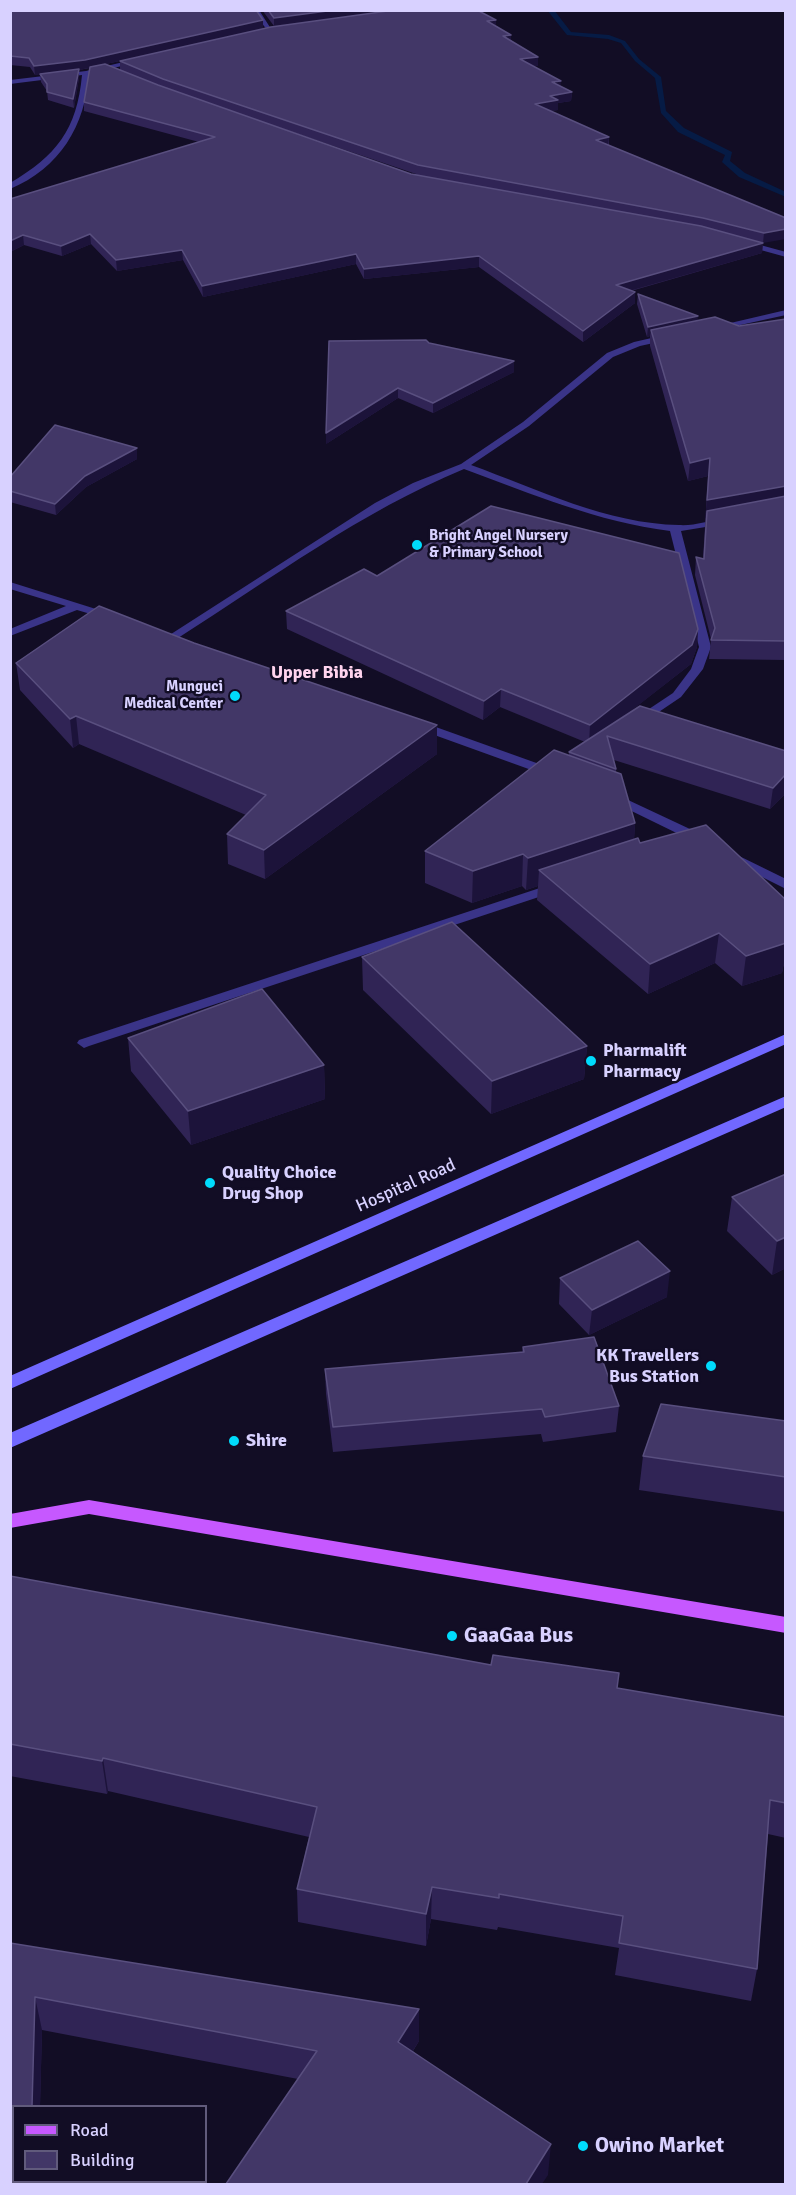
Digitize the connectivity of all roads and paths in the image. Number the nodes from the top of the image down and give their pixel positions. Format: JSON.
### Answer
{"nodes":[{"id":1,"x":255,"y":10,"type":"edge"},
{"id":2,"x":283,"y":29,"type":"edge"},
{"id":3,"x":271,"y":31,"type":"junction"},
{"id":4,"x":248,"y":35,"type":"edge"},
{"id":5,"x":148,"y":58,"type":"edge"},
{"id":6,"x":106,"y":68,"type":"junction"},
{"id":7,"x":117,"y":72,"type":"edge"},
{"id":8,"x":87,"y":73,"type":"junction"},
{"id":9,"x":10,"y":82,"type":"edge"},
{"id":10,"x":10,"y":187,"type":"edge"},
{"id":11,"x":734,"y":240,"type":"edge"},
{"id":12,"x":786,"y":255,"type":"edge"},
{"id":13,"x":786,"y":312,"type":"edge"},
{"id":14,"x":698,"y":331,"type":"edge"},
{"id":15,"x":678,"y":336,"type":"edge"},
{"id":16,"x":464,"y":466,"type":"junction"},
{"id":17,"x":733,"y":519,"type":"edge"},
{"id":18,"x":675,"y":529,"type":"junction"},
{"id":19,"x":10,"y":585,"type":"edge"},
{"id":20,"x":76,"y":606,"type":"junction"},
{"id":21,"x":120,"y":619,"type":"edge"},
{"id":22,"x":10,"y":633,"type":"edge"},
{"id":23,"x":174,"y":636,"type":"edge"},
{"id":24,"x":409,"y":721,"type":"edge"},
{"id":25,"x":630,"y":725,"type":"edge"},
{"id":26,"x":560,"y":773,"type":"edge"},
{"id":27,"x":596,"y":790,"type":"edge"},
{"id":28,"x":710,"y":844,"type":"junction"},
{"id":29,"x":678,"y":846,"type":"edge"},
{"id":30,"x":566,"y":884,"type":"edge"},
{"id":31,"x":786,"y":885,"type":"edge"},
{"id":32,"x":786,"y":1038,"type":"edge"},
{"id":33,"x":84,"y":1043,"type":"dead end"},
{"id":34,"x":786,"y":1101,"type":"edge"},
{"id":35,"x":10,"y":1383,"type":"edge"},
{"id":36,"x":10,"y":1441,"type":"edge"},
{"id":37,"x":10,"y":1521,"type":"edge"},
{"id":38,"x":786,"y":1625,"type":"edge"}],
"edges":[{"from":1,"to":3,"type":"street"},
{"from":2,"to":3,"type":"street"},
{"from":3,"to":4,"type":"street"},
{"from":5,"to":6,"type":"street"},
{"from":6,"to":7,"type":"street"},
{"from":6,"to":8,"type":"street"},
{"from":8,"to":9,"type":"street"},
{"from":8,"to":10,"type":"street"},
{"from":11,"to":12,"type":"street"},
{"from":13,"to":14,"type":"street"},
{"from":15,"to":16,"type":"street"},
{"from":16,"to":18,"type":"street"},
{"from":16,"to":23,"type":"street"},
{"from":17,"to":18,"type":"street"},
{"from":18,"to":25,"type":"street"},
{"from":19,"to":20,"type":"street"},
{"from":20,"to":21,"type":"street"},
{"from":20,"to":22,"type":"street"},
{"from":24,"to":26,"type":"street"},
{"from":27,"to":28,"type":"street"},
{"from":28,"to":29,"type":"street"},
{"from":28,"to":31,"type":"street"},
{"from":30,"to":33,"type":"street"},
{"from":32,"to":35,"type":"main road","name":"Hospital Road"},
{"from":34,"to":36,"type":"main road"},
{"from":37,"to":38,"type":"main road"}]}
